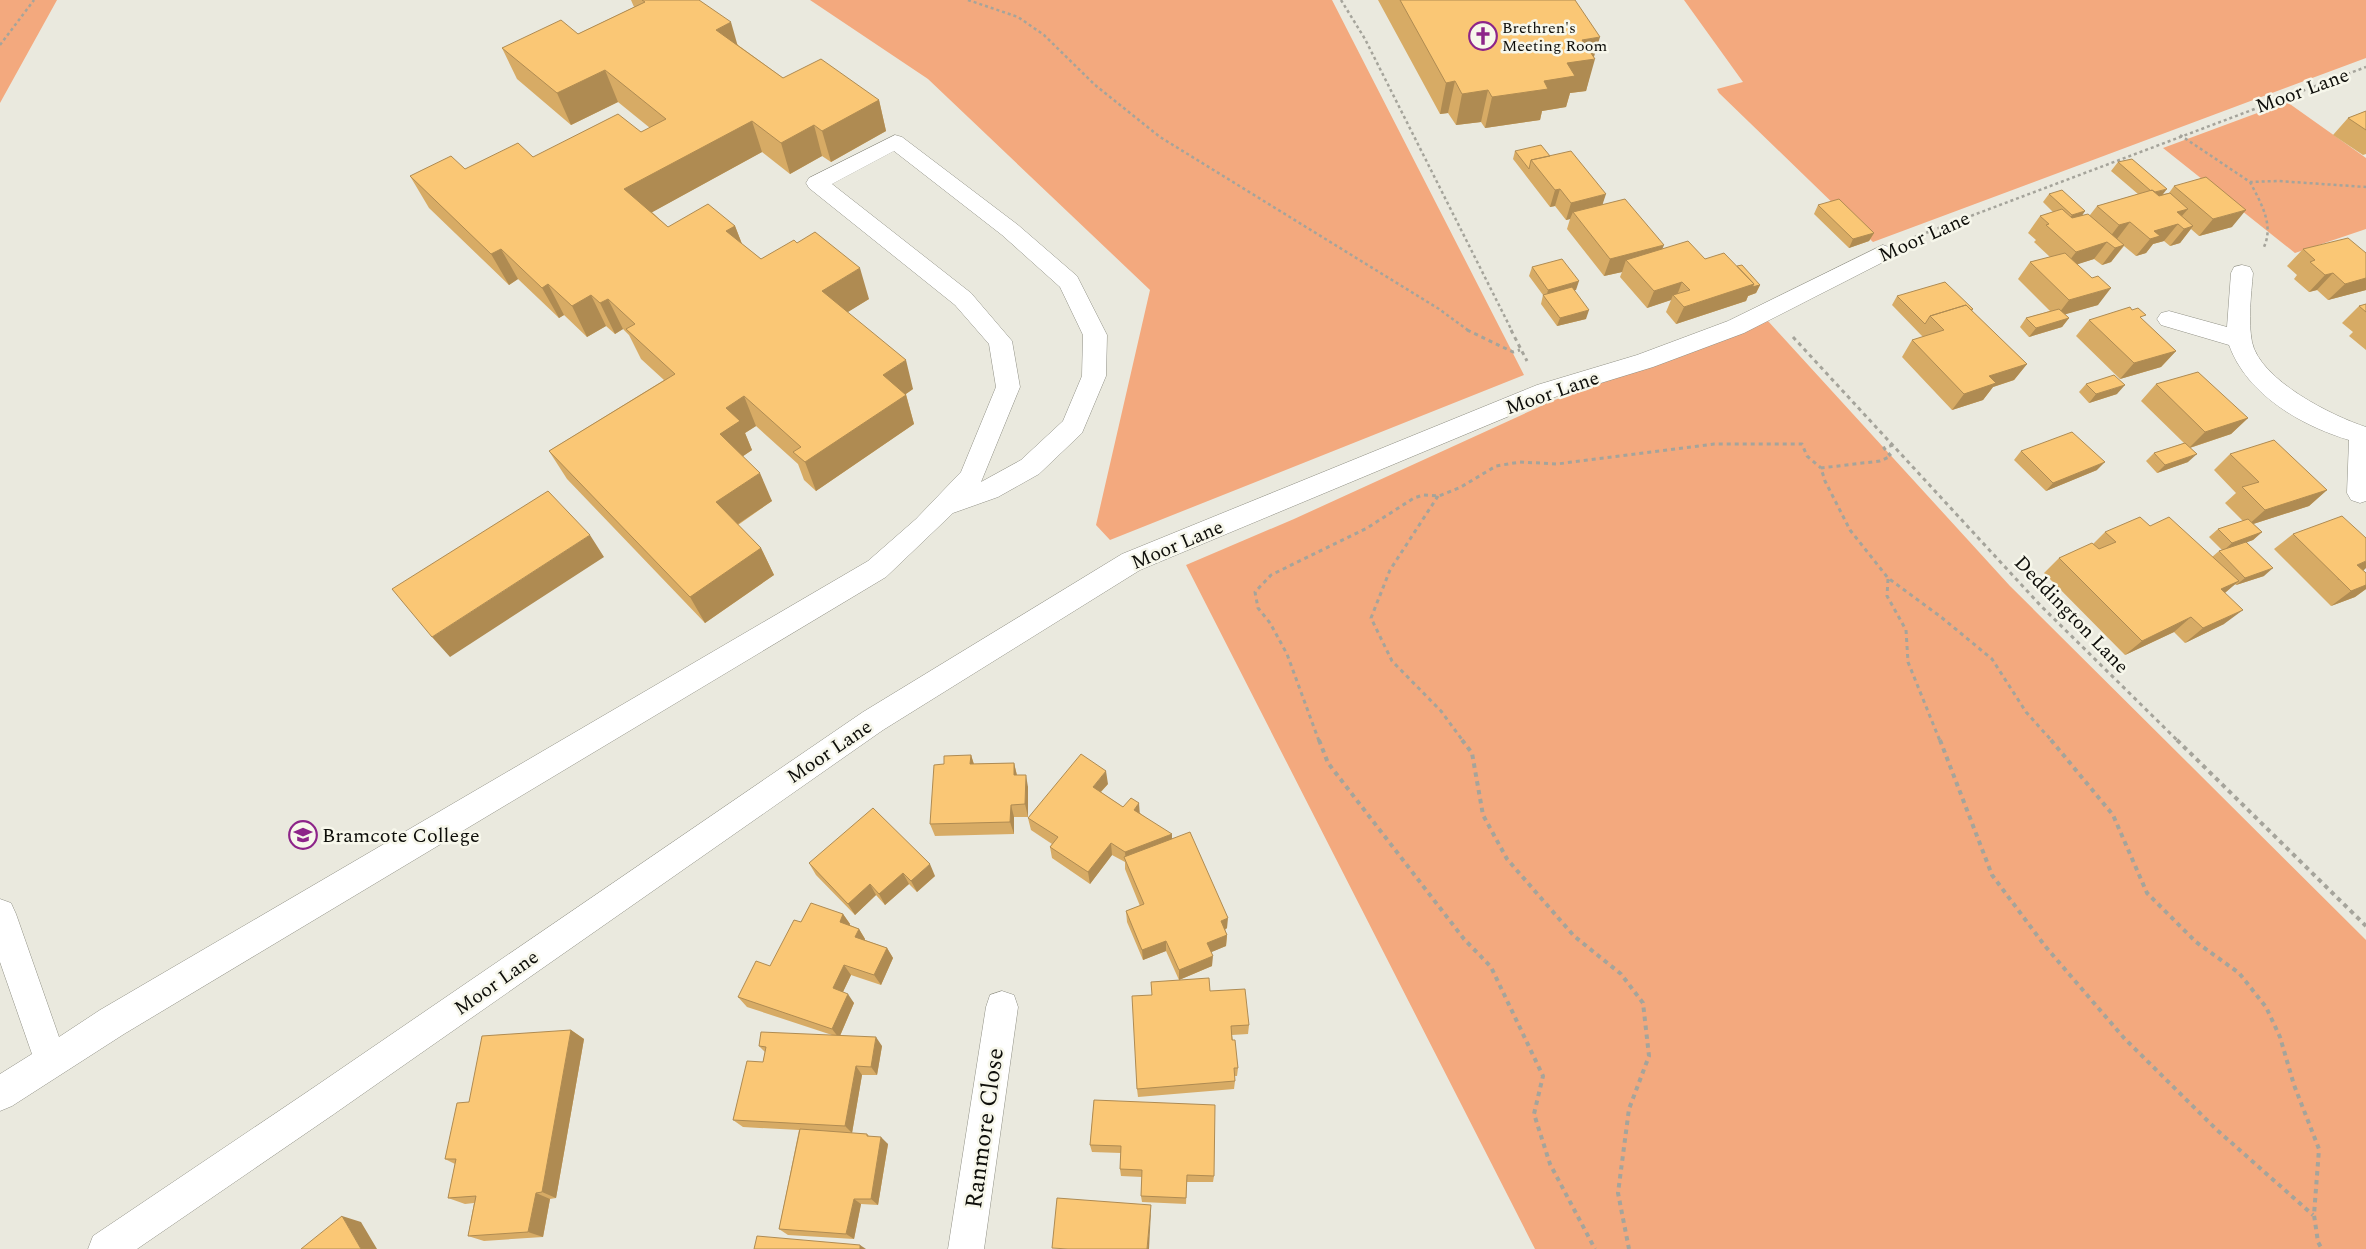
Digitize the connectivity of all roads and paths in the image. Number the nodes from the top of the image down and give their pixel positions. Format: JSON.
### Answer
{"nodes":[{"id":1,"x":34,"y":0,"type":"edge"},
{"id":2,"x":968,"y":0,"type":"edge"},
{"id":3,"x":1340,"y":0,"type":"edge"},
{"id":4,"x":0,"y":45,"type":"edge"},
{"id":5,"x":2366,"y":67,"type":"edge"},
{"id":6,"x":2180,"y":135,"type":"junction"},
{"id":7,"x":2250,"y":182,"type":"junction"},
{"id":8,"x":2366,"y":187,"type":"edge"},
{"id":9,"x":1883,"y":253,"type":"joint"},
{"id":10,"x":2242,"y":273,"type":"joint"},
{"id":11,"x":1769,"y":312,"type":"junction"},
{"id":12,"x":2169,"y":319,"type":"dead end"},
{"id":13,"x":2241,"y":340,"type":"junction"},
{"id":14,"x":1520,"y":350,"type":"junction"},
{"id":15,"x":1546,"y":391,"type":"junction"},
{"id":16,"x":2364,"y":436,"type":"edge"},
{"id":17,"x":1893,"y":445,"type":"junction"},
{"id":18,"x":1820,"y":468,"type":"junction"},
{"id":19,"x":2360,"y":493,"type":"dead end"},
{"id":20,"x":1438,"y":496,"type":"junction"},
{"id":21,"x":944,"y":506,"type":"junction"},
{"id":22,"x":1888,"y":578,"type":"junction"},
{"id":23,"x":0,"y":914,"type":"edge"},
{"id":24,"x":2366,"y":926,"type":"edge"},
{"id":25,"x":1002,"y":1007,"type":"dead end"},
{"id":26,"x":52,"y":1061,"type":"junction"},
{"id":27,"x":0,"y":1094,"type":"edge"},
{"id":28,"x":2314,"y":1215,"type":"junction"},
{"id":29,"x":106,"y":1249,"type":"edge"},
{"id":30,"x":966,"y":1249,"type":"edge"},
{"id":31,"x":1595,"y":1249,"type":"edge"},
{"id":32,"x":1629,"y":1249,"type":"edge"},
{"id":33,"x":2322,"y":1249,"type":"edge"}],
"edges":[{"from":1,"to":4,"type":"path"},
{"from":2,"to":14,"type":"path"},
{"from":3,"to":14,"type":"path"},
{"from":5,"to":6,"type":"path","name":"Moor Lane"},
{"from":6,"to":7,"type":"path"},
{"from":6,"to":9,"type":"path","name":"Moor Lane"},
{"from":7,"to":8,"type":"path"},
{"from":7,"to":10,"type":"path"},
{"from":9,"to":11,"type":"street","name":"Moor Lane"},
{"from":10,"to":13,"type":"street"},
{"from":11,"to":15,"type":"street","name":"Moor Lane"},
{"from":11,"to":17,"type":"path","name":"Deddington Lane"},
{"from":12,"to":13,"type":"street"},
{"from":13,"to":16,"type":"street"},
{"from":14,"to":15,"type":"path"},
{"from":15,"to":29,"type":"street","name":"Moor Lane"},
{"from":16,"to":19,"type":"street"},
{"from":17,"to":18,"type":"path"},
{"from":17,"to":24,"type":"path","name":"Deddington Lane"},
{"from":18,"to":20,"type":"path"},
{"from":18,"to":22,"type":"path"},
{"from":20,"to":31,"type":"path"},
{"from":20,"to":32,"type":"path"},
{"from":21,"to":21,"type":"street"},
{"from":21,"to":26,"type":"street"},
{"from":22,"to":28,"type":"path"},
{"from":22,"to":28,"type":"path"},
{"from":23,"to":26,"type":"street"},
{"from":25,"to":30,"type":"street","name":"Ranmore Close"},
{"from":26,"to":27,"type":"street"},
{"from":28,"to":33,"type":"path"}]}
